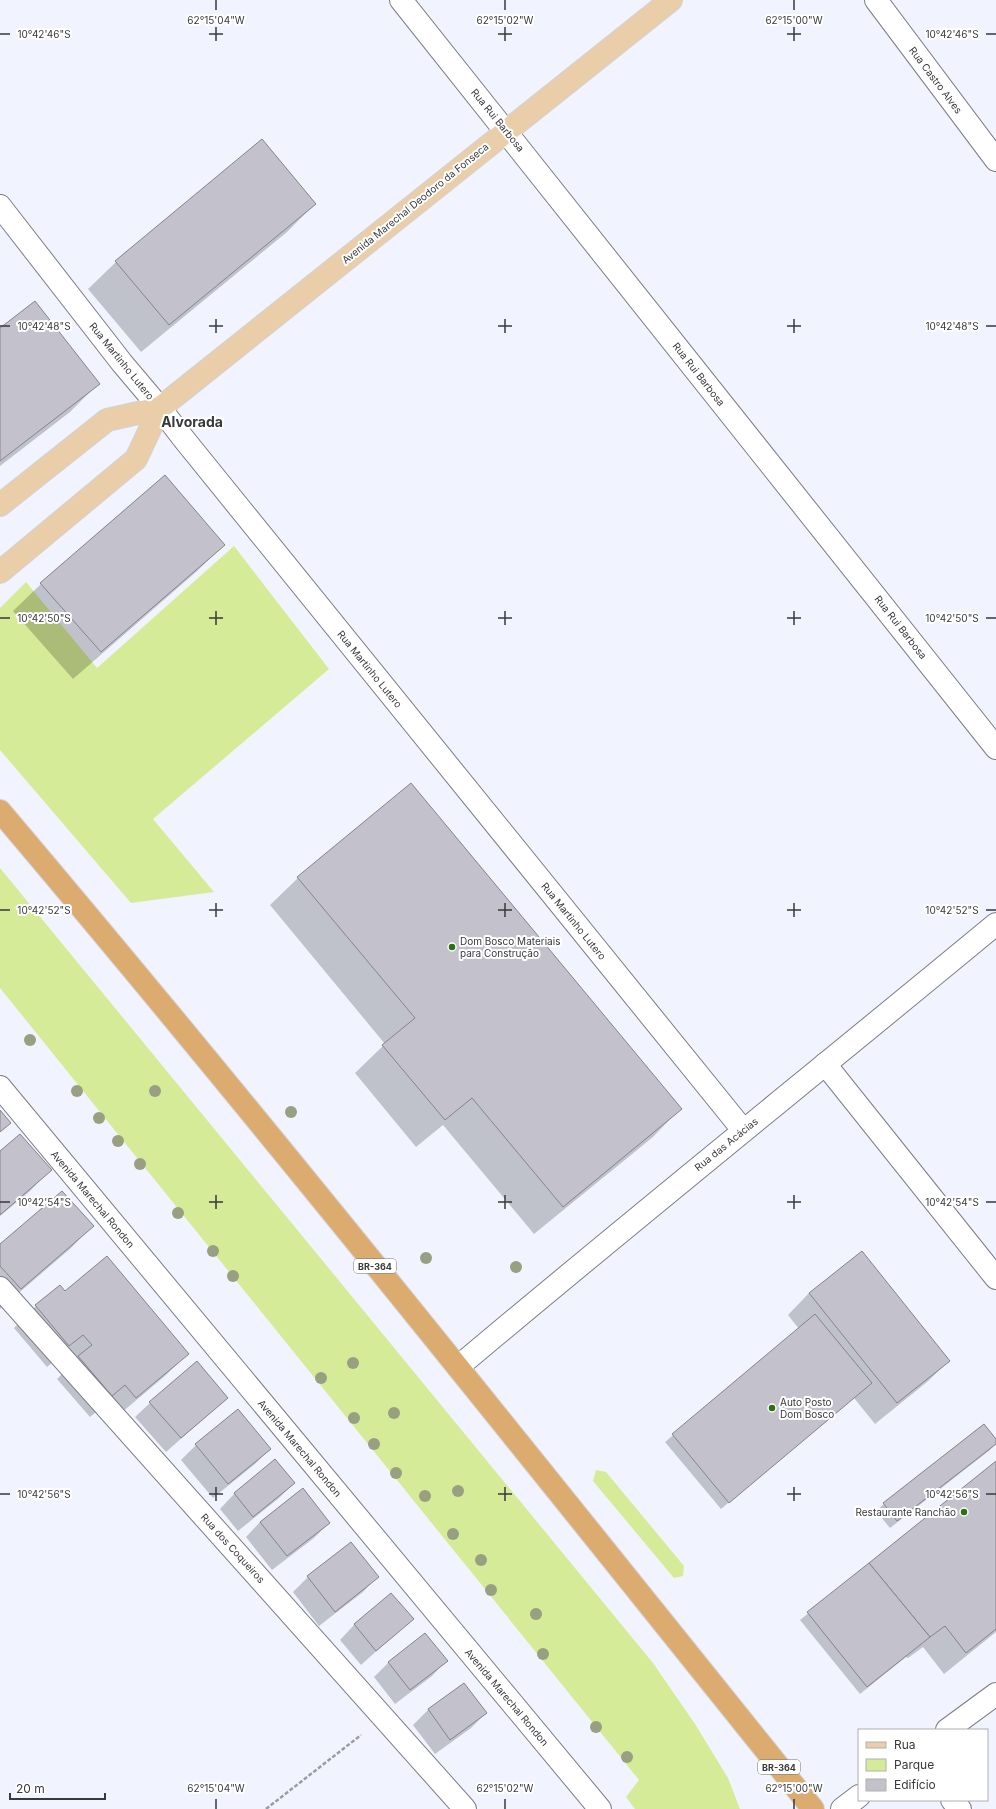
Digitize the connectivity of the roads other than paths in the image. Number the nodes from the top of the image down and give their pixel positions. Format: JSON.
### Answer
{"nodes":[{"id":1,"x":401,"y":0,"type":"edge"},
{"id":2,"x":671,"y":0,"type":"edge"},
{"id":3,"x":876,"y":0,"type":"edge"},
{"id":4,"x":506,"y":130,"type":"junction"},
{"id":5,"x":996,"y":160,"type":"edge"},
{"id":6,"x":0,"y":206,"type":"edge"},
{"id":7,"x":160,"y":408,"type":"junction"},
{"id":8,"x":0,"y":505,"type":"edge"},
{"id":9,"x":0,"y":572,"type":"edge"},
{"id":10,"x":996,"y":748,"type":"edge"},
{"id":11,"x":0,"y":811,"type":"edge"},
{"id":12,"x":996,"y":924,"type":"edge"},
{"id":13,"x":825,"y":1064,"type":"junction"},
{"id":14,"x":0,"y":1087,"type":"edge"},
{"id":15,"x":743,"y":1130,"type":"junction"},
{"id":16,"x":996,"y":1278,"type":"edge"},
{"id":17,"x":0,"y":1288,"type":"edge"},
{"id":18,"x":458,"y":1367,"type":"junction"},
{"id":19,"x":996,"y":1694,"type":"edge"},
{"id":20,"x":948,"y":1729,"type":"edge"},
{"id":21,"x":858,"y":1797,"type":"edge"},
{"id":22,"x":953,"y":1801,"type":"edge"},
{"id":23,"x":465,"y":1809,"type":"edge"},
{"id":24,"x":600,"y":1809,"type":"edge"},
{"id":25,"x":813,"y":1809,"type":"edge"},
{"id":26,"x":842,"y":1809,"type":"edge"},
{"id":27,"x":960,"y":1809,"type":"edge"}],
"edges":[{"from":1,"to":4,"type":"street","name":"Rua Rui Barbosa"},
{"from":2,"to":4,"type":"main road","name":"Avenida Marechal Deodoro da Fonseca"},
{"from":3,"to":5,"type":"street","name":"Rua Castro Alves"},
{"from":4,"to":7,"type":"main road","name":"Avenida Marechal Deodoro da Fonseca"},
{"from":4,"to":10,"type":"street","name":"Rua Rui Barbosa"},
{"from":6,"to":7,"type":"street","name":"Rua Martinho Lutero"},
{"from":7,"to":8,"type":"main road","name":"Avenida Marechal Deodoro da Fonseca"},
{"from":7,"to":9,"type":"main road","name":"Avenida Marechal Deodoro da Fonseca"},
{"from":7,"to":15,"type":"street","name":"Rua Martinho Lutero"},
{"from":11,"to":18,"type":"highway","number":"BR-364"},
{"from":12,"to":13,"type":"street","name":"Rua das Acácias"},
{"from":13,"to":15,"type":"street","name":"Rua das Acácias"},
{"from":13,"to":16,"type":"street"},
{"from":14,"to":24,"type":"street","name":"Avenida Marechal Rondon"},
{"from":15,"to":18,"type":"street","name":"Rua das Acácias"},
{"from":17,"to":23,"type":"street","name":"Rua dos Coqueiros"},
{"from":18,"to":25,"type":"highway","number":"BR-364"},
{"from":19,"to":20,"type":"street"},
{"from":21,"to":26,"type":"street"},
{"from":22,"to":27,"type":"street"}]}
